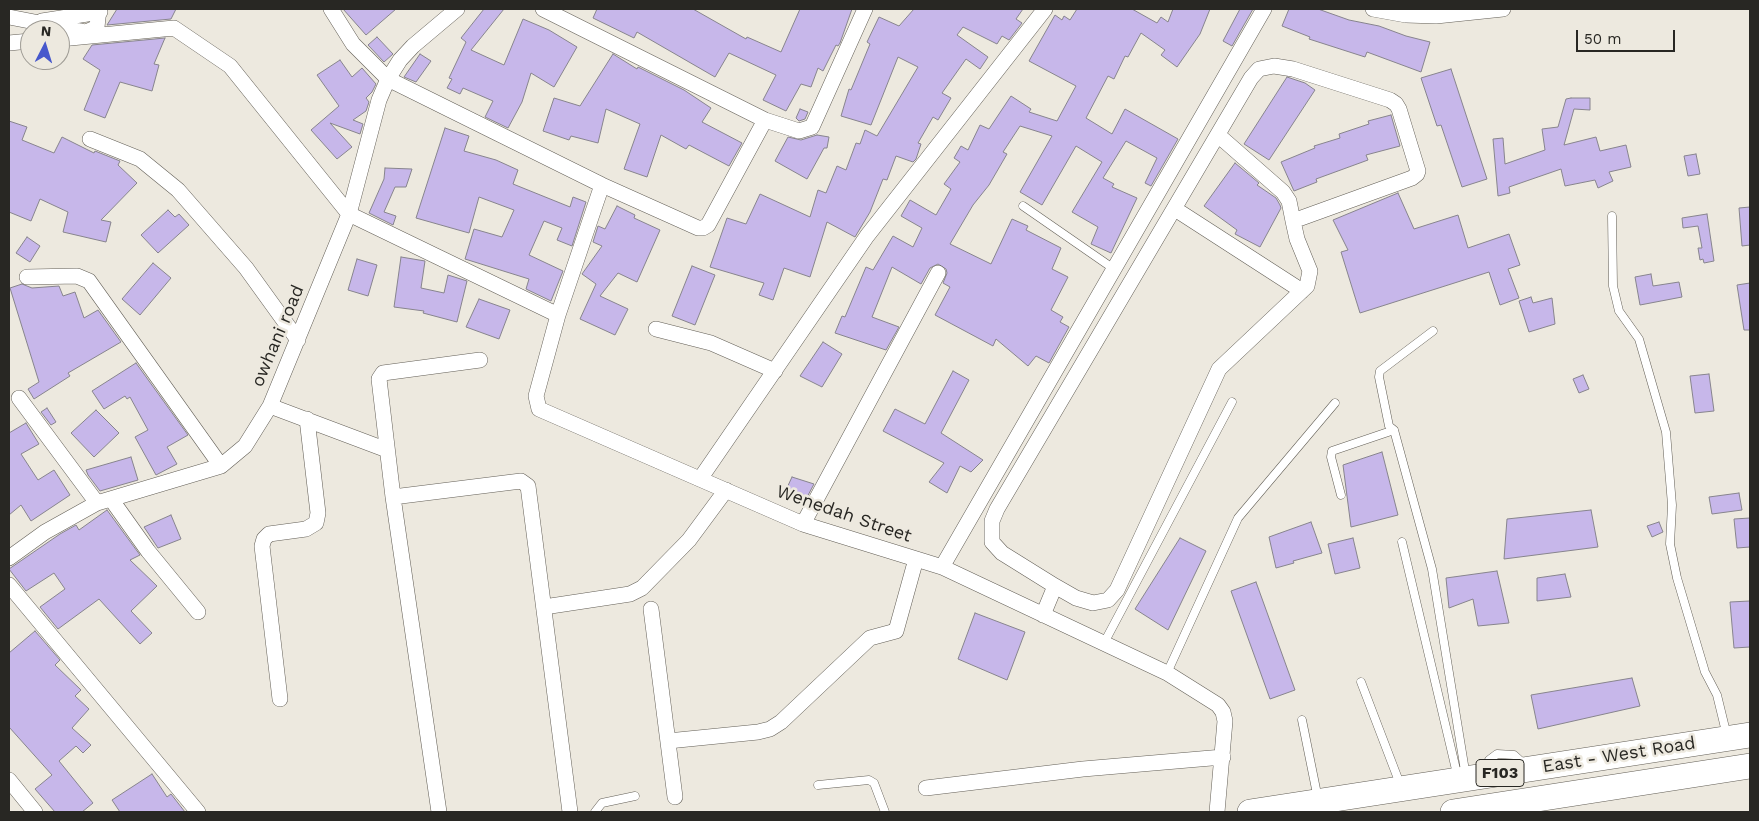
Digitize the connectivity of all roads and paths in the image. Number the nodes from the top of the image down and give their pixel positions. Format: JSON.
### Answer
{"nodes":[{"id":1,"x":331,"y":9,"type":"edge"},
{"id":2,"x":457,"y":9,"type":"edge"},
{"id":3,"x":543,"y":9,"type":"edge"},
{"id":4,"x":865,"y":9,"type":"edge"},
{"id":5,"x":1045,"y":9,"type":"edge"},
{"id":6,"x":1264,"y":9,"type":"edge"},
{"id":7,"x":1373,"y":9,"type":"edge"},
{"id":8,"x":1503,"y":9,"type":"edge"},
{"id":9,"x":99,"y":11,"type":"edge"},
{"id":10,"x":9,"y":17,"type":"edge"},
{"id":11,"x":9,"y":26,"type":"edge"},
{"id":12,"x":70,"y":38,"type":"edge"},
{"id":13,"x":388,"y":79,"type":"junction"},
{"id":14,"x":764,"y":120,"type":"junction"},
{"id":15,"x":1218,"y":135,"type":"junction"},
{"id":16,"x":90,"y":139,"type":"dead end"},
{"id":17,"x":602,"y":185,"type":"junction"},
{"id":18,"x":1022,"y":206,"type":"dead end"},
{"id":19,"x":1175,"y":209,"type":"junction"},
{"id":20,"x":349,"y":214,"type":"junction"},
{"id":21,"x":1612,"y":216,"type":"dead end"},
{"id":22,"x":1293,"y":221,"type":"junction"},
{"id":23,"x":1114,"y":269,"type":"junction"},
{"id":24,"x":938,"y":272,"type":"dead end"},
{"id":25,"x":27,"y":276,"type":"dead end"},
{"id":26,"x":1302,"y":291,"type":"junction"},
{"id":27,"x":558,"y":315,"type":"junction"},
{"id":28,"x":656,"y":329,"type":"dead end"},
{"id":29,"x":1433,"y":331,"type":"dead end"},
{"id":30,"x":298,"y":340,"type":"junction"},
{"id":31,"x":480,"y":360,"type":"dead end"},
{"id":32,"x":775,"y":371,"type":"junction"},
{"id":33,"x":19,"y":398,"type":"dead end"},
{"id":34,"x":1232,"y":402,"type":"dead end"},
{"id":35,"x":1335,"y":403,"type":"dead end"},
{"id":36,"x":270,"y":406,"type":"junction"},
{"id":37,"x":306,"y":419,"type":"junction"},
{"id":38,"x":1394,"y":430,"type":"junction"},
{"id":39,"x":387,"y":450,"type":"junction"},
{"id":40,"x":221,"y":466,"type":"junction"},
{"id":41,"x":700,"y":479,"type":"junction"},
{"id":42,"x":726,"y":490,"type":"junction"},
{"id":43,"x":1341,"y":495,"type":"dead end"},
{"id":44,"x":393,"y":498,"type":"junction"},
{"id":45,"x":104,"y":501,"type":"junction"},
{"id":46,"x":803,"y":524,"type":"junction"},
{"id":47,"x":1402,"y":542,"type":"dead end"},
{"id":48,"x":9,"y":558,"type":"edge"},
{"id":49,"x":916,"y":559,"type":"junction"},
{"id":50,"x":942,"y":567,"type":"junction"},
{"id":51,"x":9,"y":584,"type":"edge"},
{"id":52,"x":1055,"y":586,"type":"junction"},
{"id":53,"x":544,"y":607,"type":"junction"},
{"id":54,"x":651,"y":609,"type":"dead end"},
{"id":55,"x":198,"y":612,"type":"dead end"},
{"id":56,"x":1043,"y":615,"type":"junction"},
{"id":57,"x":1104,"y":643,"type":"junction"},
{"id":58,"x":1167,"y":673,"type":"junction"},
{"id":59,"x":1361,"y":682,"type":"dead end"},
{"id":60,"x":280,"y":699,"type":"dead end"},
{"id":61,"x":1302,"y":720,"type":"dead end"},
{"id":62,"x":1739,"y":736,"type":"edge"},
{"id":63,"x":668,"y":741,"type":"junction"},
{"id":64,"x":1646,"y":752,"type":"junction"},
{"id":65,"x":1223,"y":757,"type":"junction"},
{"id":66,"x":1750,"y":766,"type":"edge"},
{"id":67,"x":1469,"y":778,"type":"junction"},
{"id":68,"x":9,"y":780,"type":"edge"},
{"id":69,"x":1651,"y":782,"type":"junction"},
{"id":70,"x":818,"y":785,"type":"dead end"},
{"id":71,"x":926,"y":788,"type":"dead end"},
{"id":72,"x":1402,"y":788,"type":"junction"},
{"id":73,"x":635,"y":796,"type":"dead end"},
{"id":74,"x":675,"y":797,"type":"dead end"},
{"id":75,"x":1319,"y":801,"type":"junction"},
{"id":76,"x":35,"y":812,"type":"edge"},
{"id":77,"x":198,"y":812,"type":"edge"},
{"id":78,"x":439,"y":812,"type":"edge"},
{"id":79,"x":570,"y":812,"type":"edge"},
{"id":80,"x":595,"y":812,"type":"edge"},
{"id":81,"x":886,"y":812,"type":"edge"},
{"id":82,"x":1217,"y":812,"type":"edge"},
{"id":83,"x":1250,"y":812,"type":"edge"},
{"id":84,"x":1453,"y":812,"type":"edge"}],
"edges":[{"from":1,"to":13,"type":"street"},
{"from":2,"to":13,"type":"street","name":"owhani road"},
{"from":3,"to":14,"type":"street"},
{"from":4,"to":14,"type":"street"},
{"from":5,"to":32,"type":"street"},
{"from":6,"to":23,"type":"street"},
{"from":7,"to":8,"type":"street"},
{"from":9,"to":10,"type":"street"},
{"from":9,"to":11,"type":"street"},
{"from":12,"to":20,"type":"street"},
{"from":13,"to":17,"type":"street"},
{"from":13,"to":20,"type":"street","name":"owhani road"},
{"from":14,"to":17,"type":"street"},
{"from":15,"to":19,"type":"street"},
{"from":15,"to":22,"type":"street"},
{"from":15,"to":22,"type":"street"},
{"from":16,"to":30,"type":"street"},
{"from":17,"to":27,"type":"street","name":"Wenedah Street"},
{"from":18,"to":23,"type":"lane"},
{"from":19,"to":26,"type":"street"},
{"from":19,"to":52,"type":"street"},
{"from":20,"to":27,"type":"street"},
{"from":20,"to":30,"type":"street","name":"owhani road"},
{"from":21,"to":62,"type":"lane"},
{"from":22,"to":26,"type":"street"},
{"from":23,"to":50,"type":"street"},
{"from":24,"to":46,"type":"street"},
{"from":25,"to":40,"type":"street"},
{"from":26,"to":52,"type":"street"},
{"from":27,"to":41,"type":"street","name":"Wenedah Street"},
{"from":28,"to":32,"type":"street"},
{"from":29,"to":38,"type":"lane"},
{"from":30,"to":36,"type":"street","name":"owhani road"},
{"from":31,"to":39,"type":"street"},
{"from":32,"to":41,"type":"street"},
{"from":33,"to":45,"type":"street"},
{"from":34,"to":57,"type":"lane"},
{"from":35,"to":58,"type":"lane"},
{"from":36,"to":37,"type":"street"},
{"from":36,"to":40,"type":"street","name":"owhani road"},
{"from":37,"to":39,"type":"street"},
{"from":37,"to":60,"type":"street"},
{"from":38,"to":43,"type":"lane"},
{"from":38,"to":67,"type":"lane"},
{"from":39,"to":44,"type":"street"},
{"from":40,"to":45,"type":"street","name":"owhani road"},
{"from":41,"to":42,"type":"street","name":"Wenedah Street"},
{"from":42,"to":46,"type":"street","name":"Wenedah Street"},
{"from":42,"to":53,"type":"street"},
{"from":44,"to":53,"type":"street"},
{"from":44,"to":78,"type":"street"},
{"from":45,"to":48,"type":"street","name":"owhani road"},
{"from":45,"to":55,"type":"street"},
{"from":46,"to":49,"type":"street","name":"Wenedah Street"},
{"from":47,"to":67,"type":"lane"},
{"from":49,"to":50,"type":"street","name":"Wenedah Street"},
{"from":49,"to":63,"type":"street"},
{"from":50,"to":56,"type":"street","name":"Wenedah Street"},
{"from":51,"to":77,"type":"street"},
{"from":52,"to":56,"type":"street"},
{"from":53,"to":79,"type":"street"},
{"from":54,"to":63,"type":"street"},
{"from":56,"to":57,"type":"street","name":"Wenedah Street"},
{"from":57,"to":58,"type":"street","name":"Wenedah Street"},
{"from":58,"to":65,"type":"street","name":"Wenedah Street"},
{"from":59,"to":72,"type":"lane"},
{"from":61,"to":75,"type":"lane"},
{"from":62,"to":64,"type":"main road","name":"East - West Road","number":"F103"},
{"from":63,"to":74,"type":"street"},
{"from":64,"to":67,"type":"main road","name":"East - West Road","number":"F103"},
{"from":64,"to":69,"type":"main road"},
{"from":65,"to":71,"type":"street"},
{"from":65,"to":82,"type":"street","name":"Wenedah Street"},
{"from":66,"to":69,"type":"main road","name":"East - West Road","number":"F103"},
{"from":67,"to":72,"type":"main road","name":"East - West Road","number":"F103"},
{"from":68,"to":76,"type":"street"},
{"from":69,"to":84,"type":"main road","name":"East - West Road","number":"F103"},
{"from":70,"to":81,"type":"lane"},
{"from":72,"to":75,"type":"main road","name":"East - West Road","number":"F103"},
{"from":73,"to":80,"type":"lane"},
{"from":75,"to":83,"type":"main road","name":"East - West Road","number":"F103"}]}
